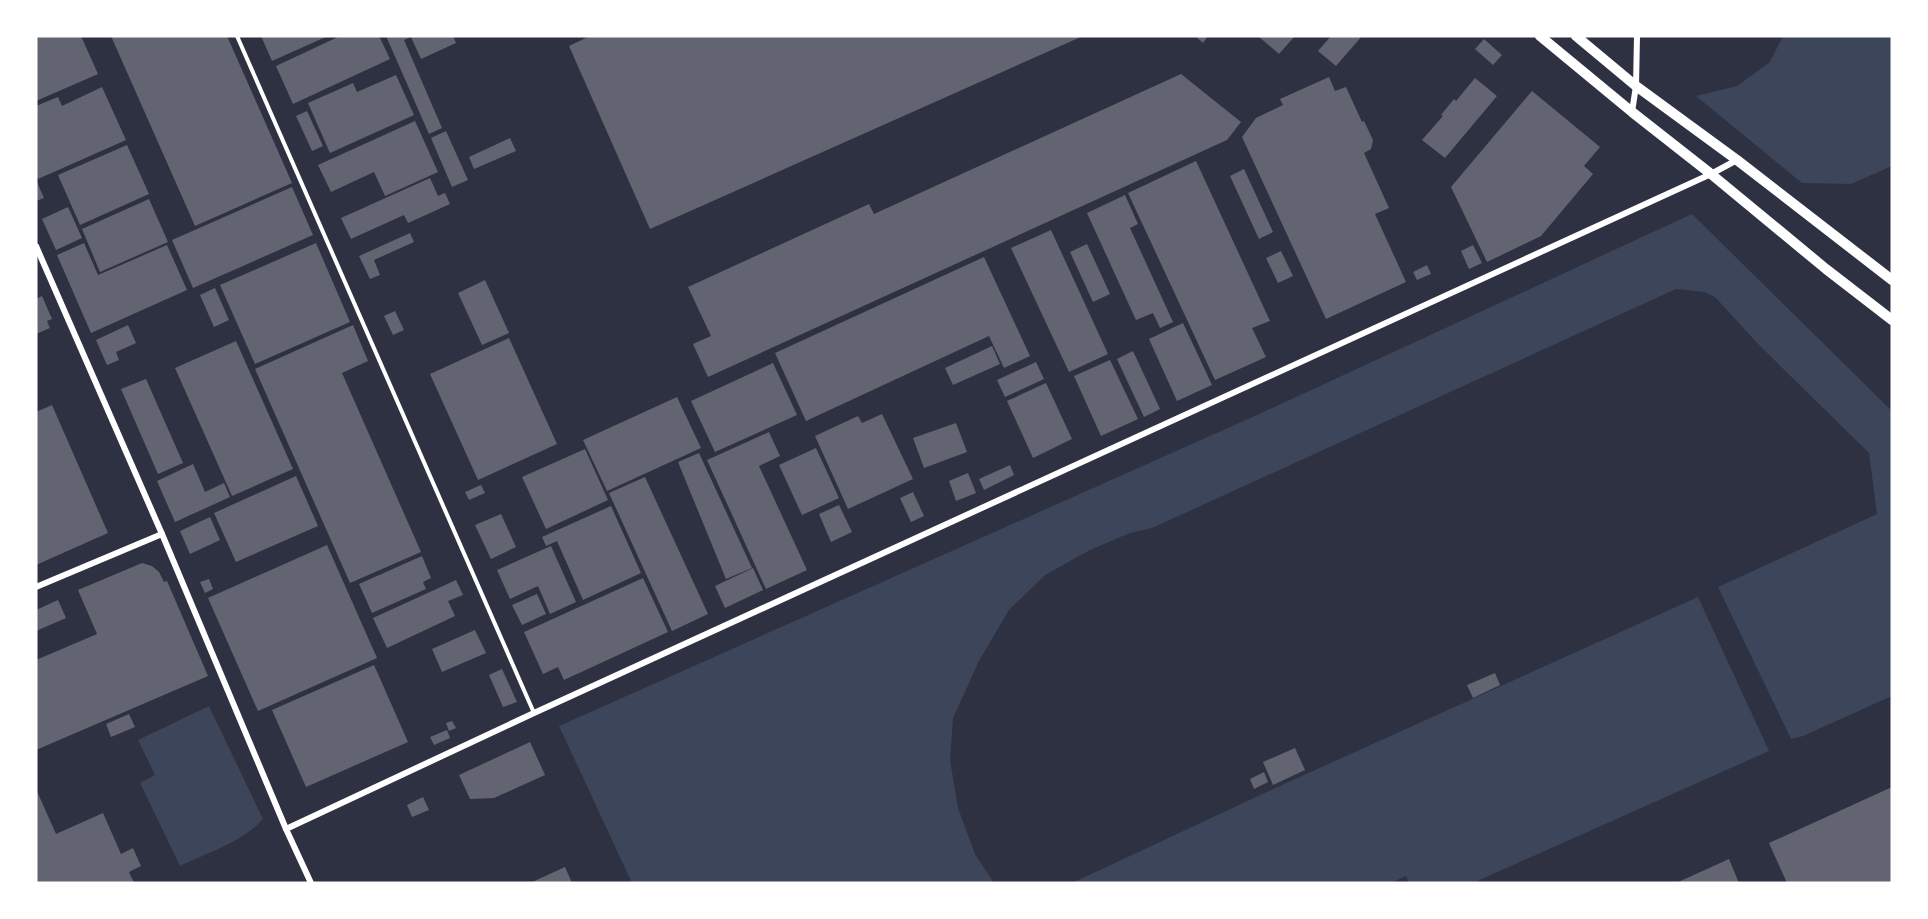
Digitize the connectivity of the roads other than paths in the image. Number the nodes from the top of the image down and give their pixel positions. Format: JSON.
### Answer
{"nodes":[{"id":1,"x":237,"y":36,"type":"edge"},
{"id":2,"x":1540,"y":36,"type":"edge"},
{"id":3,"x":1576,"y":36,"type":"edge"},
{"id":4,"x":1637,"y":36,"type":"edge"},
{"id":5,"x":1636,"y":86,"type":"junction"},
{"id":6,"x":1632,"y":112,"type":"junction"},
{"id":7,"x":1737,"y":160,"type":"junction"},
{"id":8,"x":1711,"y":174,"type":"junction"},
{"id":9,"x":36,"y":246,"type":"edge"},
{"id":10,"x":1892,"y":280,"type":"edge"},
{"id":11,"x":1892,"y":320,"type":"edge"},
{"id":12,"x":162,"y":534,"type":"junction"},
{"id":13,"x":36,"y":587,"type":"edge"},
{"id":14,"x":534,"y":713,"type":"junction"},
{"id":15,"x":286,"y":829,"type":"junction"},
{"id":16,"x":311,"y":883,"type":"edge"}],
"edges":[{"from":1,"to":14,"type":"lane"},
{"from":2,"to":6,"type":"main road"},
{"from":3,"to":5,"type":"main road"},
{"from":4,"to":5,"type":"street"},
{"from":5,"to":6,"type":"street"},
{"from":5,"to":7,"type":"main road"},
{"from":6,"to":8,"type":"main road"},
{"from":7,"to":8,"type":"street"},
{"from":7,"to":10,"type":"main road"},
{"from":8,"to":11,"type":"main road"},
{"from":8,"to":14,"type":"street"},
{"from":9,"to":12,"type":"street"},
{"from":12,"to":13,"type":"street"},
{"from":12,"to":15,"type":"street"},
{"from":14,"to":15,"type":"street"},
{"from":15,"to":16,"type":"street"}]}
